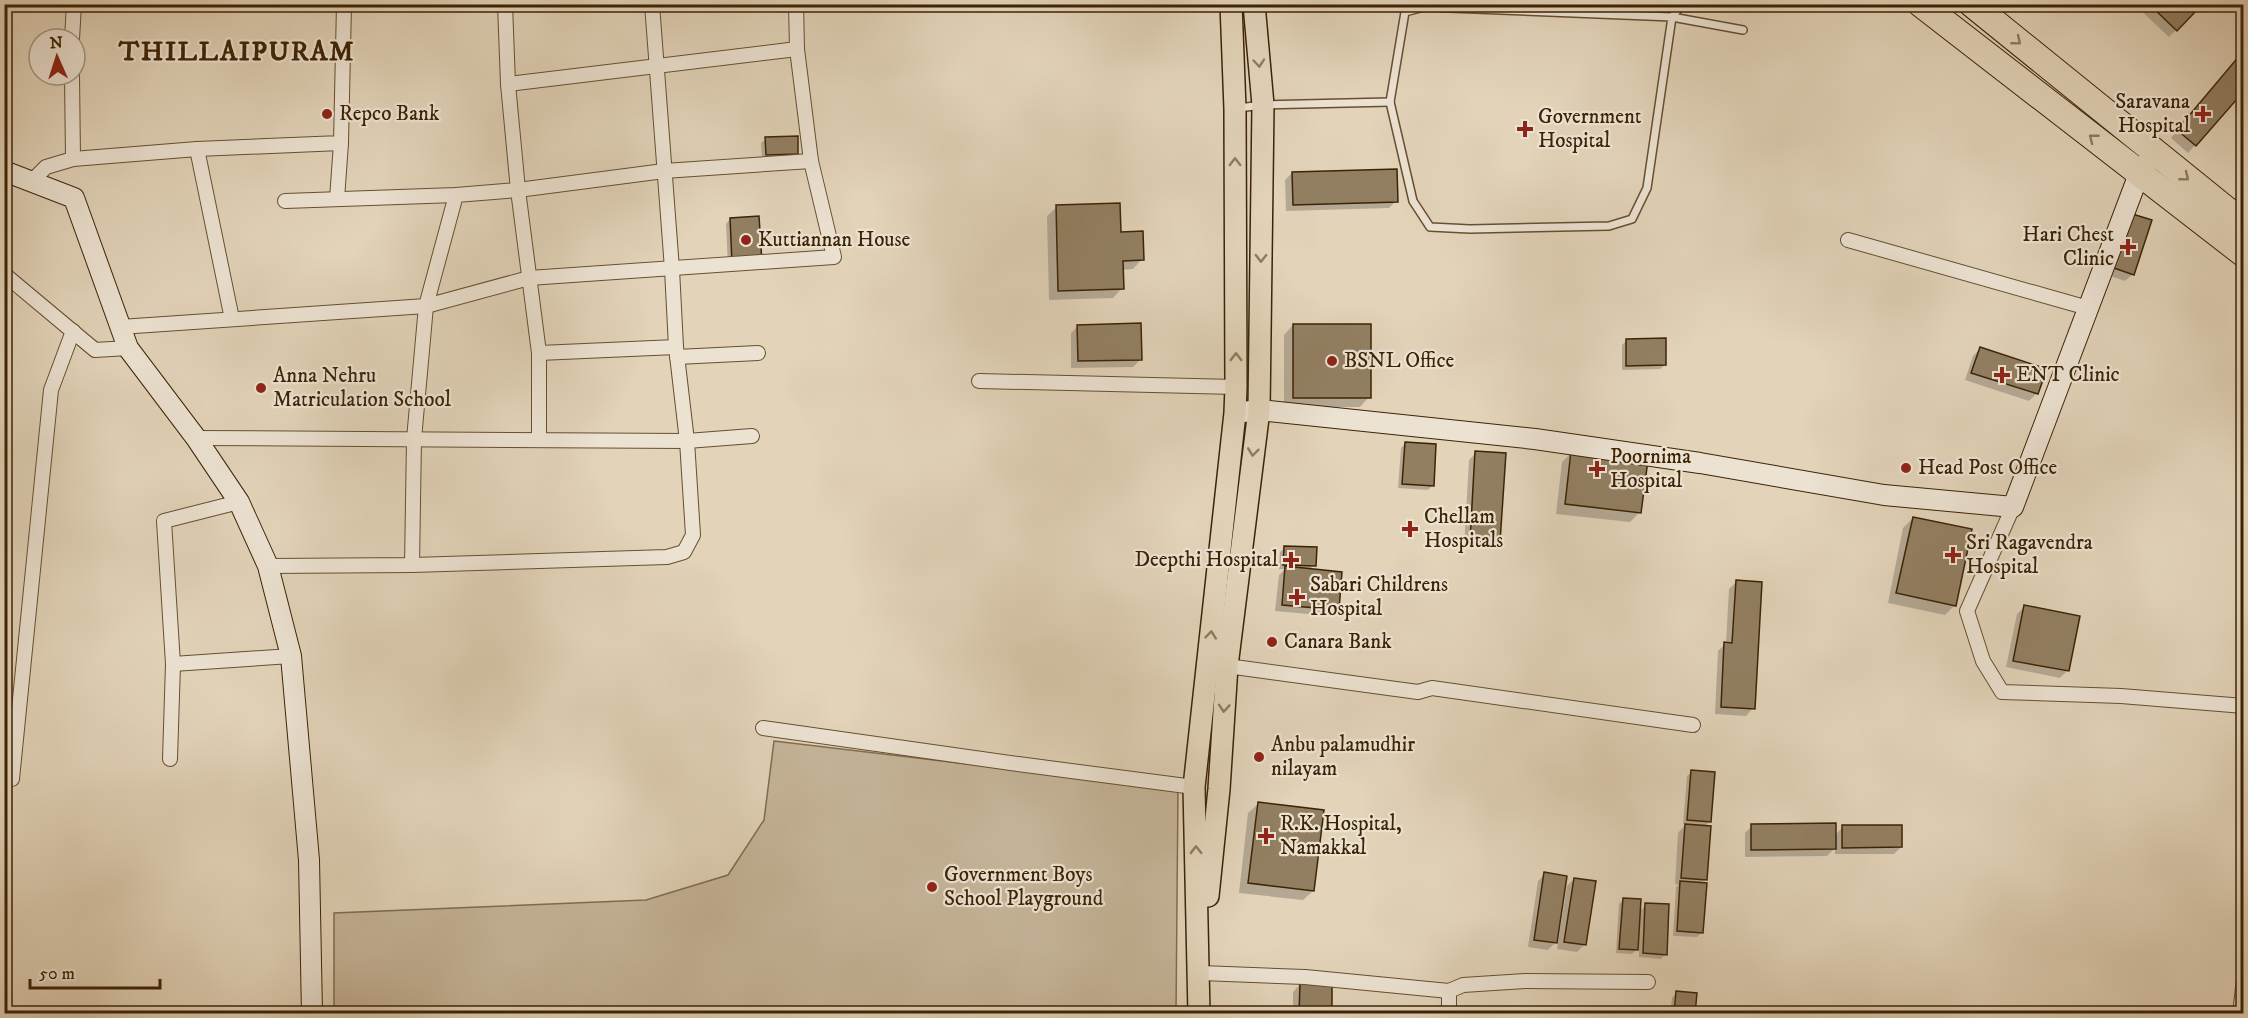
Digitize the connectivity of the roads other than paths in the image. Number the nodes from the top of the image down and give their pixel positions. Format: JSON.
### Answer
{"nodes":[{"id":1,"x":74,"y":4,"type":"edge"},
{"id":2,"x":344,"y":4,"type":"edge"},
{"id":3,"x":505,"y":4,"type":"edge"},
{"id":4,"x":652,"y":4,"type":"edge"},
{"id":5,"x":796,"y":4,"type":"edge"},
{"id":6,"x":1231,"y":4,"type":"edge"},
{"id":7,"x":1254,"y":4,"type":"edge"},
{"id":8,"x":1682,"y":4,"type":"edge"},
{"id":9,"x":1921,"y":4,"type":"edge"},
{"id":10,"x":1972,"y":4,"type":"edge"},
{"id":11,"x":1672,"y":17,"type":"junction"},
{"id":12,"x":73,"y":27,"type":"edge"},
{"id":13,"x":1743,"y":30,"type":"dead end"},
{"id":14,"x":797,"y":50,"type":"junction"},
{"id":15,"x":656,"y":65,"type":"junction"},
{"id":16,"x":508,"y":84,"type":"junction"},
{"id":17,"x":72,"y":87,"type":"edge"},
{"id":18,"x":1390,"y":102,"type":"junction"},
{"id":19,"x":1263,"y":105,"type":"junction"},
{"id":20,"x":1235,"y":109,"type":"junction"},
{"id":21,"x":341,"y":143,"type":"junction"},
{"id":22,"x":197,"y":149,"type":"junction"},
{"id":23,"x":2154,"y":153,"type":"junction"},
{"id":24,"x":73,"y":159,"type":"junction"},
{"id":25,"x":811,"y":161,"type":"junction"},
{"id":26,"x":4,"y":171,"type":"edge"},
{"id":27,"x":664,"y":171,"type":"junction"},
{"id":28,"x":2139,"y":174,"type":"junction"},
{"id":29,"x":31,"y":182,"type":"junction"},
{"id":30,"x":518,"y":190,"type":"junction"},
{"id":31,"x":456,"y":195,"type":"junction"},
{"id":32,"x":337,"y":199,"type":"junction"},
{"id":33,"x":285,"y":201,"type":"dead end"},
{"id":34,"x":2244,"y":224,"type":"edge"},
{"id":35,"x":1848,"y":240,"type":"dead end"},
{"id":36,"x":2244,"y":254,"type":"edge"},
{"id":37,"x":672,"y":269,"type":"junction"},
{"id":38,"x":4,"y":274,"type":"edge"},
{"id":39,"x":529,"y":278,"type":"junction"},
{"id":40,"x":426,"y":306,"type":"junction"},
{"id":41,"x":2088,"y":308,"type":"junction"},
{"id":42,"x":232,"y":319,"type":"junction"},
{"id":43,"x":120,"y":327,"type":"junction"},
{"id":44,"x":73,"y":331,"type":"junction"},
{"id":45,"x":128,"y":348,"type":"junction"},
{"id":46,"x":677,"y":352,"type":"junction"},
{"id":47,"x":539,"y":353,"type":"junction"},
{"id":48,"x":758,"y":353,"type":"dead end"},
{"id":49,"x":979,"y":381,"type":"dead end"},
{"id":50,"x":1236,"y":387,"type":"junction"},
{"id":51,"x":1258,"y":411,"type":"junction"},
{"id":52,"x":1235,"y":413,"type":"junction"},
{"id":53,"x":753,"y":436,"type":"dead end"},
{"id":54,"x":196,"y":438,"type":"junction"},
{"id":55,"x":414,"y":439,"type":"junction"},
{"id":56,"x":539,"y":440,"type":"junction"},
{"id":57,"x":687,"y":441,"type":"junction"},
{"id":58,"x":239,"y":502,"type":"junction"},
{"id":59,"x":2013,"y":507,"type":"junction"},
{"id":60,"x":412,"y":564,"type":"junction"},
{"id":61,"x":268,"y":566,"type":"junction"},
{"id":62,"x":291,"y":656,"type":"junction"},
{"id":63,"x":173,"y":664,"type":"junction"},
{"id":64,"x":1227,"y":666,"type":"junction"},
{"id":65,"x":2244,"y":706,"type":"edge"},
{"id":66,"x":1693,"y":725,"type":"dead end"},
{"id":67,"x":763,"y":728,"type":"dead end"},
{"id":68,"x":170,"y":759,"type":"dead end"},
{"id":69,"x":4,"y":777,"type":"edge"},
{"id":70,"x":1194,"y":787,"type":"junction"},
{"id":71,"x":2244,"y":979,"type":"edge"},
{"id":72,"x":1648,"y":982,"type":"dead end"},
{"id":73,"x":1449,"y":991,"type":"junction"},
{"id":74,"x":1200,"y":993,"type":"edge"},
{"id":75,"x":312,"y":1014,"type":"edge"},
{"id":76,"x":1449,"y":1014,"type":"edge"},
{"id":77,"x":2240,"y":1014,"type":"edge"}],
"edges":[{"from":1,"to":12,"type":"street"},
{"from":2,"to":21,"type":"street"},
{"from":3,"to":16,"type":"street"},
{"from":4,"to":15,"type":"street"},
{"from":5,"to":14,"type":"street"},
{"from":6,"to":20,"type":"main road"},
{"from":7,"to":19,"type":"main road","one_way":true},
{"from":8,"to":11,"type":"lane"},
{"from":28,"to":9,"type":"highway","one_way":true},
{"from":10,"to":23,"type":"highway","one_way":true},
{"from":11,"to":13,"type":"lane"},
{"from":11,"to":18,"type":"lane"},
{"from":11,"to":18,"type":"lane"},
{"from":14,"to":15,"type":"street"},
{"from":14,"to":25,"type":"street"},
{"from":15,"to":16,"type":"street"},
{"from":15,"to":27,"type":"street"},
{"from":16,"to":30,"type":"street"},
{"from":17,"to":24,"type":"street"},
{"from":18,"to":19,"type":"lane"},
{"from":19,"to":20,"type":"lane"},
{"from":19,"to":51,"type":"main road","one_way":true},
{"from":50,"to":20,"type":"main road","one_way":true},
{"from":21,"to":22,"type":"street"},
{"from":21,"to":32,"type":"street"},
{"from":22,"to":24,"type":"street"},
{"from":22,"to":42,"type":"street"},
{"from":23,"to":28,"type":"street"},
{"from":23,"to":34,"type":"highway","one_way":true},
{"from":24,"to":29,"type":"street"},
{"from":25,"to":27,"type":"street"},
{"from":25,"to":37,"type":"street"},
{"from":26,"to":29,"type":"street"},
{"from":27,"to":30,"type":"street"},
{"from":27,"to":37,"type":"street"},
{"from":28,"to":36,"type":"highway"},
{"from":28,"to":41,"type":"street"},
{"from":29,"to":43,"type":"street"},
{"from":30,"to":31,"type":"street"},
{"from":30,"to":39,"type":"street"},
{"from":31,"to":32,"type":"street"},
{"from":31,"to":40,"type":"street"},
{"from":32,"to":33,"type":"street"},
{"from":35,"to":41,"type":"street"},
{"from":37,"to":39,"type":"street"},
{"from":37,"to":46,"type":"street"},
{"from":38,"to":44,"type":"street"},
{"from":39,"to":40,"type":"street"},
{"from":39,"to":47,"type":"street"},
{"from":40,"to":42,"type":"street"},
{"from":40,"to":55,"type":"street"},
{"from":41,"to":59,"type":"street"},
{"from":42,"to":43,"type":"street"},
{"from":43,"to":45,"type":"street"},
{"from":44,"to":45,"type":"street"},
{"from":44,"to":69,"type":"street"},
{"from":45,"to":54,"type":"street"},
{"from":46,"to":47,"type":"street"},
{"from":46,"to":48,"type":"street"},
{"from":46,"to":57,"type":"street"},
{"from":47,"to":56,"type":"street"},
{"from":49,"to":50,"type":"street"},
{"from":50,"to":52,"type":"main road"},
{"from":51,"to":52,"type":"street"},
{"from":51,"to":59,"type":"street"},
{"from":51,"to":64,"type":"main road","one_way":true},
{"from":70,"to":52,"type":"main road","one_way":true},
{"from":53,"to":57,"type":"street"},
{"from":54,"to":55,"type":"street"},
{"from":54,"to":58,"type":"street"},
{"from":55,"to":56,"type":"street"},
{"from":55,"to":60,"type":"street"},
{"from":56,"to":57,"type":"street"},
{"from":57,"to":60,"type":"street"},
{"from":58,"to":61,"type":"street"},
{"from":58,"to":63,"type":"street"},
{"from":59,"to":65,"type":"street"},
{"from":60,"to":61,"type":"street"},
{"from":61,"to":62,"type":"street"},
{"from":62,"to":63,"type":"street"},
{"from":62,"to":75,"type":"street"},
{"from":63,"to":68,"type":"street"},
{"from":64,"to":66,"type":"street"},
{"from":64,"to":74,"type":"main road","one_way":true},
{"from":67,"to":70,"type":"street"},
{"from":74,"to":70,"type":"main road","one_way":true},
{"from":71,"to":77,"type":"street"},
{"from":72,"to":73,"type":"street"},
{"from":73,"to":74,"type":"street"},
{"from":73,"to":76,"type":"street"}]}
